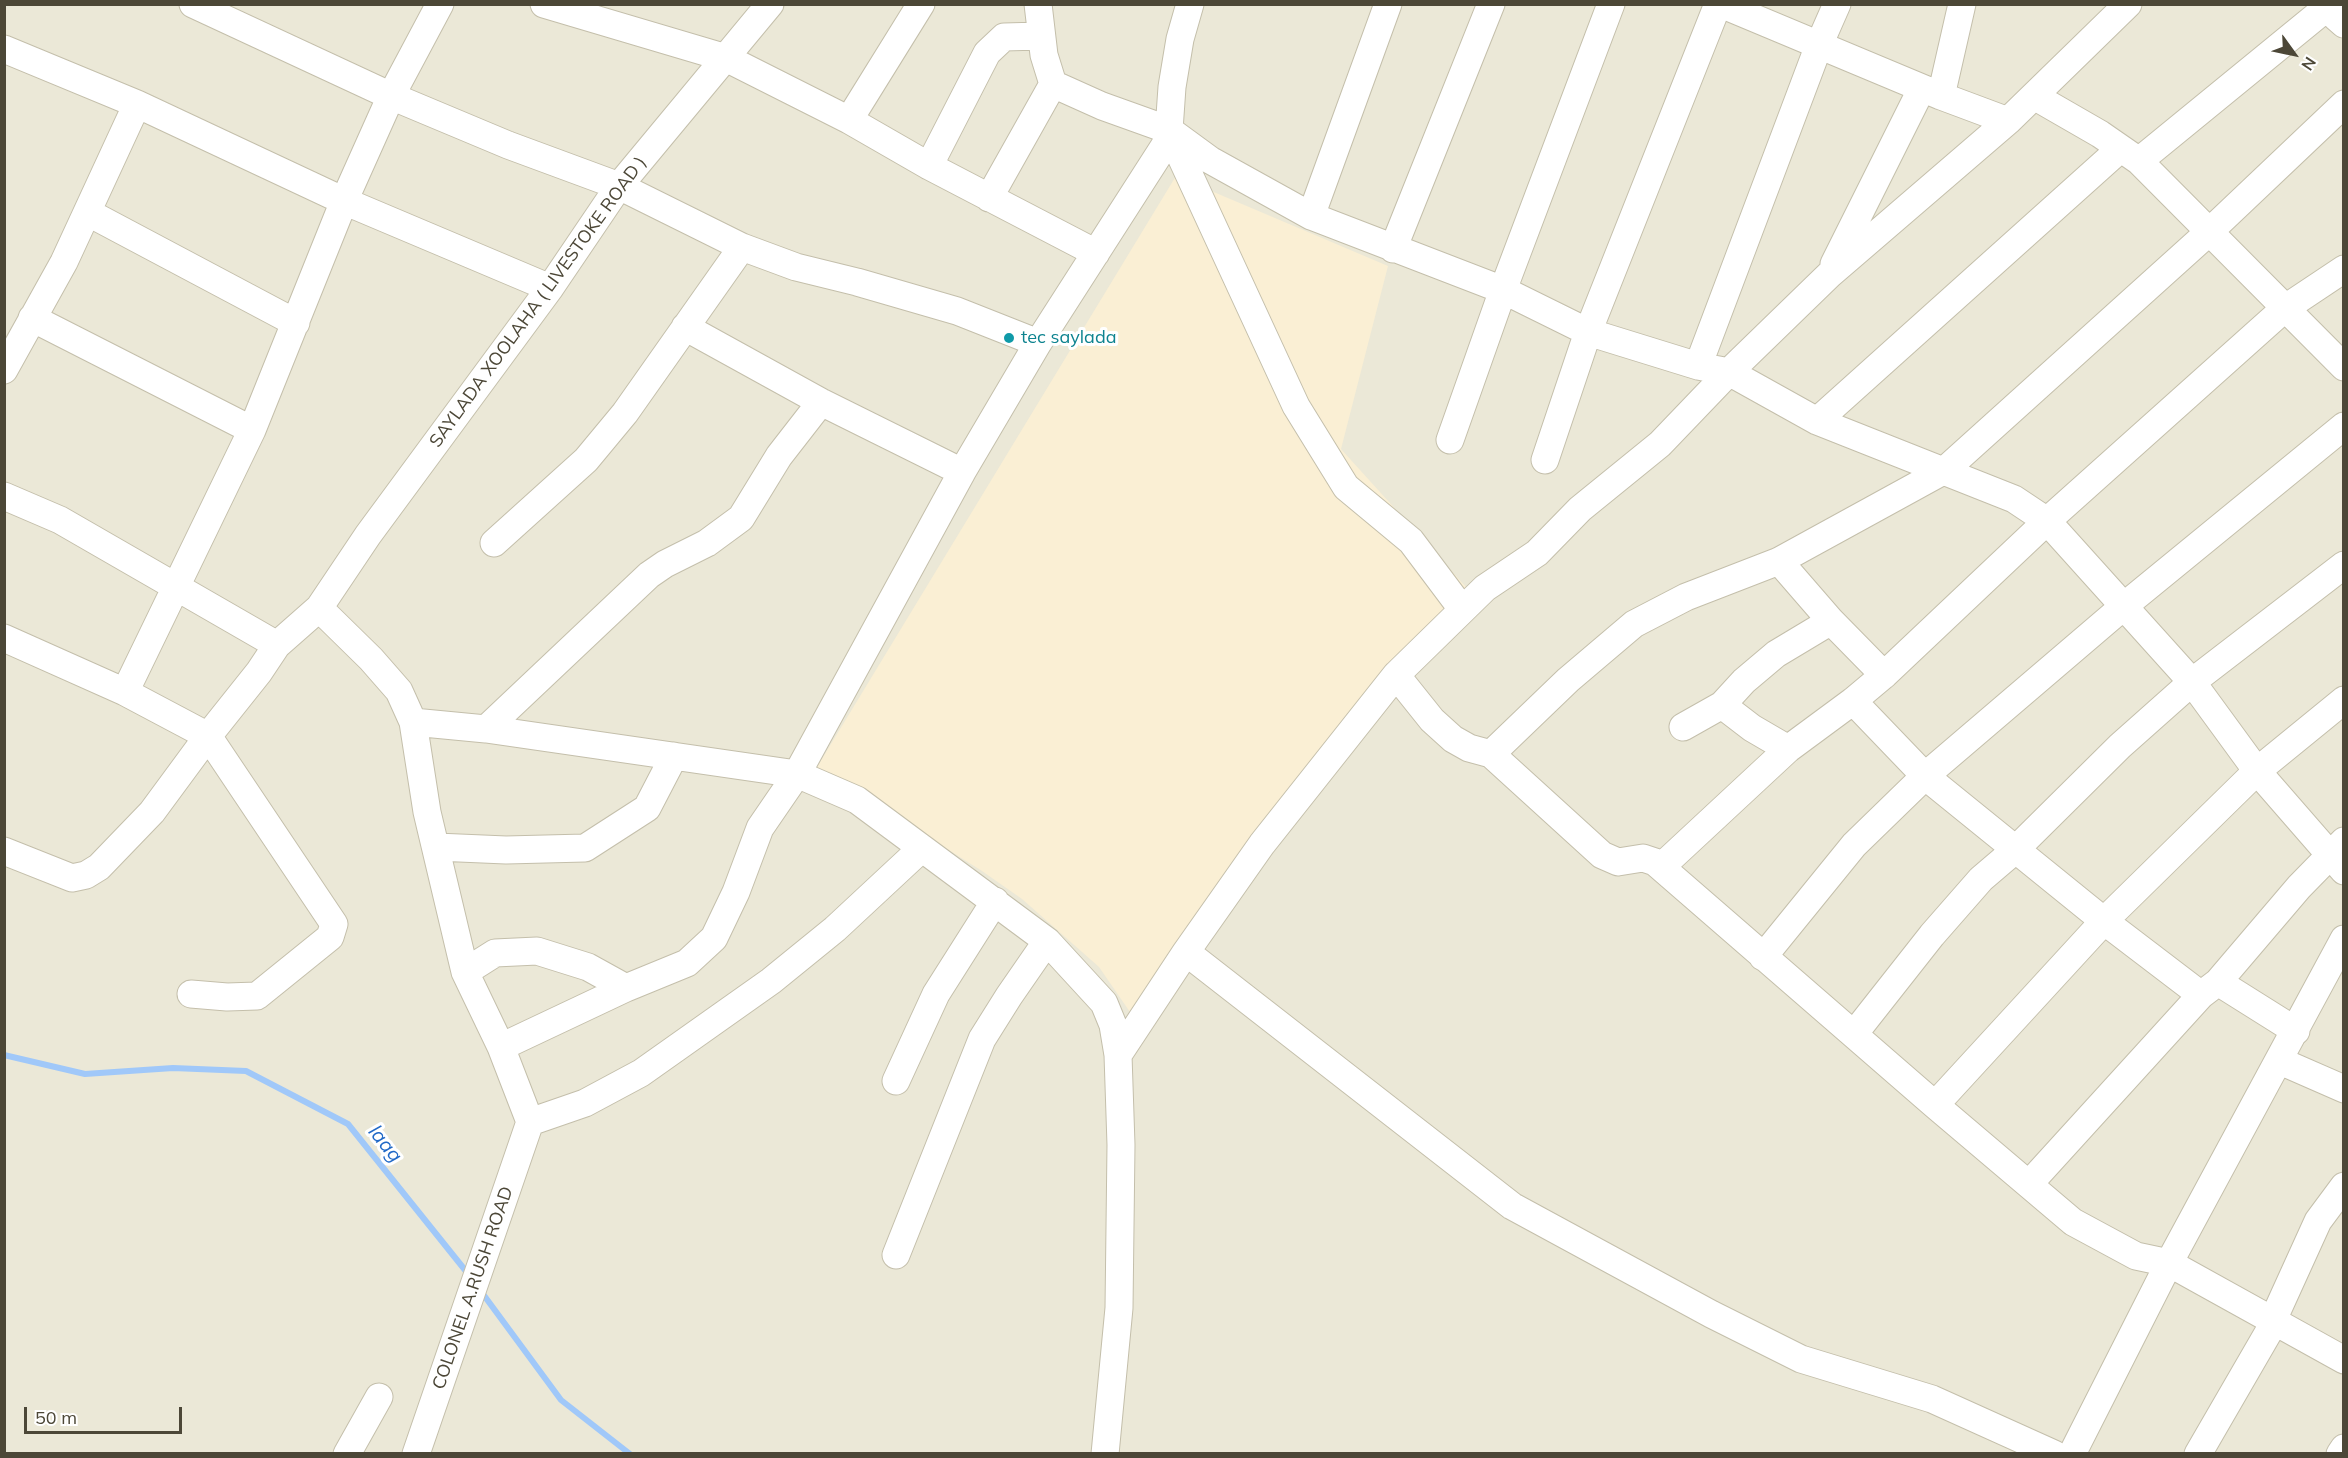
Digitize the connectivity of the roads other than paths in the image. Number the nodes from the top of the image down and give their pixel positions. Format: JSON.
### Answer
{"nodes":[{"id":1,"x":194,"y":4,"type":"edge"},
{"id":2,"x":440,"y":4,"type":"edge"},
{"id":3,"x":544,"y":4,"type":"edge"},
{"id":4,"x":770,"y":4,"type":"edge"},
{"id":5,"x":921,"y":4,"type":"edge"},
{"id":6,"x":1038,"y":4,"type":"edge"},
{"id":7,"x":1190,"y":4,"type":"edge"},
{"id":8,"x":1388,"y":4,"type":"edge"},
{"id":9,"x":1491,"y":4,"type":"edge"},
{"id":10,"x":1611,"y":4,"type":"edge"},
{"id":11,"x":1719,"y":4,"type":"edge"},
{"id":12,"x":1837,"y":4,"type":"edge"},
{"id":13,"x":1962,"y":4,"type":"edge"},
{"id":14,"x":2128,"y":4,"type":"edge"},
{"id":15,"x":2343,"y":24,"type":"edge"},
{"id":16,"x":1041,"y":36,"type":"junction"},
{"id":17,"x":1819,"y":45,"type":"junction"},
{"id":18,"x":4,"y":49,"type":"edge"},
{"id":19,"x":726,"y":58,"type":"junction"},
{"id":20,"x":1053,"y":84,"type":"junction"},
{"id":21,"x":1932,"y":92,"type":"junction"},
{"id":22,"x":391,"y":96,"type":"junction"},
{"id":23,"x":2034,"y":96,"type":"junction"},
{"id":24,"x":137,"y":104,"type":"junction"},
{"id":25,"x":2343,"y":104,"type":"edge"},
{"id":26,"x":849,"y":120,"type":"junction"},
{"id":27,"x":2008,"y":121,"type":"junction"},
{"id":28,"x":1169,"y":130,"type":"junction"},
{"id":29,"x":2129,"y":155,"type":"junction"},
{"id":30,"x":929,"y":166,"type":"junction"},
{"id":31,"x":619,"y":186,"type":"junction"},
{"id":32,"x":989,"y":198,"type":"junction"},
{"id":33,"x":344,"y":201,"type":"junction"},
{"id":34,"x":87,"y":212,"type":"junction"},
{"id":35,"x":1311,"y":216,"type":"junction"},
{"id":36,"x":2209,"y":232,"type":"junction"},
{"id":37,"x":742,"y":248,"type":"junction"},
{"id":38,"x":1393,"y":249,"type":"junction"},
{"id":39,"x":1096,"y":254,"type":"junction"},
{"id":40,"x":2343,"y":268,"type":"edge"},
{"id":41,"x":1829,"y":275,"type":"junction"},
{"id":42,"x":550,"y":288,"type":"junction"},
{"id":43,"x":1503,"y":290,"type":"junction"},
{"id":44,"x":2284,"y":309,"type":"junction"},
{"id":45,"x":32,"y":318,"type":"junction"},
{"id":46,"x":296,"y":323,"type":"junction"},
{"id":47,"x":685,"y":327,"type":"junction"},
{"id":48,"x":1588,"y":332,"type":"junction"},
{"id":49,"x":1038,"y":343,"type":"junction"},
{"id":50,"x":1698,"y":366,"type":"junction"},
{"id":51,"x":2343,"y":367,"type":"edge"},
{"id":52,"x":4,"y":370,"type":"edge"},
{"id":53,"x":1728,"y":372,"type":"junction"},
{"id":54,"x":820,"y":402,"type":"junction"},
{"id":55,"x":1817,"y":421,"type":"junction"},
{"id":56,"x":2343,"y":426,"type":"edge"},
{"id":57,"x":252,"y":430,"type":"junction"},
{"id":58,"x":1450,"y":440,"type":"dead end"},
{"id":59,"x":1545,"y":460,"type":"dead end"},
{"id":60,"x":1945,"y":470,"type":"junction"},
{"id":61,"x":962,"y":472,"type":"junction"},
{"id":62,"x":4,"y":496,"type":"edge"},
{"id":63,"x":2047,"y":521,"type":"junction"},
{"id":64,"x":494,"y":543,"type":"dead end"},
{"id":65,"x":1779,"y":561,"type":"junction"},
{"id":66,"x":2343,"y":565,"type":"edge"},
{"id":67,"x":176,"y":587,"type":"junction"},
{"id":68,"x":2124,"y":606,"type":"junction"},
{"id":69,"x":319,"y":608,"type":"junction"},
{"id":70,"x":1462,"y":609,"type":"junction"},
{"id":71,"x":1831,"y":621,"type":"junction"},
{"id":72,"x":4,"y":638,"type":"edge"},
{"id":73,"x":277,"y":645,"type":"junction"},
{"id":74,"x":1396,"y":675,"type":"junction"},
{"id":75,"x":1884,"y":675,"type":"junction"},
{"id":76,"x":2192,"y":682,"type":"junction"},
{"id":77,"x":125,"y":692,"type":"junction"},
{"id":78,"x":2343,"y":700,"type":"edge"},
{"id":79,"x":1853,"y":701,"type":"junction"},
{"id":80,"x":1722,"y":705,"type":"junction"},
{"id":81,"x":413,"y":722,"type":"junction"},
{"id":82,"x":1683,"y":728,"type":"dead end"},
{"id":83,"x":486,"y":729,"type":"junction"},
{"id":84,"x":208,"y":736,"type":"junction"},
{"id":85,"x":1788,"y":749,"type":"junction"},
{"id":86,"x":1491,"y":754,"type":"junction"},
{"id":87,"x":674,"y":756,"type":"junction"},
{"id":88,"x":2257,"y":771,"type":"junction"},
{"id":89,"x":797,"y":774,"type":"junction"},
{"id":90,"x":1925,"y":776,"type":"junction"},
{"id":91,"x":436,"y":847,"type":"junction"},
{"id":92,"x":921,"y":849,"type":"junction"},
{"id":93,"x":2015,"y":850,"type":"junction"},
{"id":94,"x":4,"y":851,"type":"edge"},
{"id":95,"x":2339,"y":856,"type":"edge"},
{"id":96,"x":1661,"y":867,"type":"junction"},
{"id":97,"x":995,"y":901,"type":"junction"},
{"id":98,"x":2104,"y":921,"type":"junction"},
{"id":99,"x":2343,"y":939,"type":"edge"},
{"id":100,"x":1047,"y":941,"type":"junction"},
{"id":101,"x":1186,"y":952,"type":"junction"},
{"id":102,"x":1763,"y":957,"type":"junction"},
{"id":103,"x":465,"y":972,"type":"junction"},
{"id":104,"x":626,"y":988,"type":"junction"},
{"id":105,"x":2209,"y":989,"type":"junction"},
{"id":106,"x":191,"y":994,"type":"dead end"},
{"id":107,"x":2296,"y":1031,"type":"junction"},
{"id":108,"x":1854,"y":1034,"type":"junction"},
{"id":109,"x":501,"y":1047,"type":"junction"},
{"id":110,"x":1118,"y":1055,"type":"junction"},
{"id":111,"x":2280,"y":1061,"type":"junction"},
{"id":112,"x":896,"y":1080,"type":"dead end"},
{"id":113,"x":2343,"y":1089,"type":"edge"},
{"id":114,"x":1935,"y":1105,"type":"junction"},
{"id":115,"x":530,"y":1122,"type":"junction"},
{"id":116,"x":2029,"y":1184,"type":"junction"},
{"id":117,"x":2343,"y":1186,"type":"edge"},
{"id":118,"x":896,"y":1255,"type":"dead end"},
{"id":119,"x":2169,"y":1263,"type":"junction"},
{"id":120,"x":2275,"y":1321,"type":"junction"},
{"id":121,"x":2343,"y":1360,"type":"edge"},
{"id":122,"x":379,"y":1397,"type":"dead end"},
{"id":123,"x":2343,"y":1448,"type":"edge"},
{"id":124,"x":347,"y":1454,"type":"edge"},
{"id":125,"x":416,"y":1454,"type":"edge"},
{"id":126,"x":1106,"y":1454,"type":"edge"},
{"id":127,"x":2054,"y":1454,"type":"edge"},
{"id":128,"x":2072,"y":1454,"type":"edge"},
{"id":129,"x":2198,"y":1454,"type":"edge"},
{"id":130,"x":2340,"y":1454,"type":"edge"}],
"edges":[{"from":1,"to":22,"type":"street"},
{"from":2,"to":22,"type":"street"},
{"from":3,"to":19,"type":"street"},
{"from":4,"to":19,"type":"street","name":"SAYLADA XOOLAHA ( LIVESTOKE ROAD )"},
{"from":5,"to":26,"type":"street"},
{"from":6,"to":16,"type":"street"},
{"from":7,"to":28,"type":"street"},
{"from":8,"to":35,"type":"street"},
{"from":9,"to":38,"type":"street"},
{"from":10,"to":43,"type":"street"},
{"from":11,"to":17,"type":"street"},
{"from":11,"to":48,"type":"street"},
{"from":12,"to":17,"type":"street"},
{"from":13,"to":21,"type":"street"},
{"from":14,"to":23,"type":"street"},
{"from":15,"to":29,"type":"street"},
{"from":16,"to":20,"type":"street"},
{"from":16,"to":30,"type":"street"},
{"from":17,"to":21,"type":"street"},
{"from":17,"to":50,"type":"street"},
{"from":18,"to":24,"type":"street"},
{"from":19,"to":26,"type":"street"},
{"from":19,"to":31,"type":"street","name":"SAYLADA XOOLAHA ( LIVESTOKE ROAD )"},
{"from":20,"to":28,"type":"street"},
{"from":20,"to":32,"type":"street"},
{"from":21,"to":27,"type":"street"},
{"from":21,"to":41,"type":"street"},
{"from":22,"to":31,"type":"street"},
{"from":22,"to":33,"type":"street"},
{"from":23,"to":27,"type":"street"},
{"from":23,"to":29,"type":"street"},
{"from":24,"to":33,"type":"street"},
{"from":24,"to":34,"type":"street"},
{"from":25,"to":36,"type":"street"},
{"from":26,"to":30,"type":"street"},
{"from":27,"to":41,"type":"street"},
{"from":28,"to":35,"type":"street"},
{"from":28,"to":39,"type":"street"},
{"from":28,"to":70,"type":"street"},
{"from":29,"to":36,"type":"street"},
{"from":29,"to":55,"type":"street"},
{"from":30,"to":32,"type":"street"},
{"from":31,"to":37,"type":"street"},
{"from":31,"to":42,"type":"street","name":"SAYLADA XOOLAHA ( LIVESTOKE ROAD )"},
{"from":32,"to":39,"type":"street"},
{"from":33,"to":42,"type":"street"},
{"from":33,"to":46,"type":"street"},
{"from":34,"to":45,"type":"street"},
{"from":34,"to":46,"type":"street"},
{"from":35,"to":38,"type":"street"},
{"from":36,"to":44,"type":"street"},
{"from":36,"to":60,"type":"street"},
{"from":37,"to":47,"type":"street"},
{"from":37,"to":49,"type":"street"},
{"from":38,"to":43,"type":"street"},
{"from":39,"to":49,"type":"street"},
{"from":40,"to":44,"type":"street"},
{"from":41,"to":53,"type":"street"},
{"from":42,"to":69,"type":"street","name":"SAYLADA XOOLAHA ( LIVESTOKE ROAD )"},
{"from":43,"to":48,"type":"street"},
{"from":43,"to":58,"type":"street"},
{"from":44,"to":51,"type":"street"},
{"from":44,"to":63,"type":"street"},
{"from":45,"to":52,"type":"street"},
{"from":45,"to":57,"type":"street"},
{"from":46,"to":57,"type":"street"},
{"from":47,"to":54,"type":"street"},
{"from":47,"to":64,"type":"street"},
{"from":48,"to":50,"type":"street"},
{"from":48,"to":59,"type":"street"},
{"from":49,"to":61,"type":"street"},
{"from":50,"to":53,"type":"street"},
{"from":53,"to":55,"type":"street"},
{"from":53,"to":70,"type":"street"},
{"from":54,"to":61,"type":"street"},
{"from":54,"to":83,"type":"street"},
{"from":55,"to":60,"type":"street"},
{"from":56,"to":68,"type":"street"},
{"from":57,"to":67,"type":"street"},
{"from":60,"to":63,"type":"street"},
{"from":60,"to":65,"type":"street"},
{"from":61,"to":89,"type":"street"},
{"from":62,"to":67,"type":"street"},
{"from":63,"to":68,"type":"street"},
{"from":63,"to":75,"type":"street"},
{"from":65,"to":71,"type":"street"},
{"from":65,"to":86,"type":"street"},
{"from":66,"to":76,"type":"street"},
{"from":67,"to":73,"type":"street"},
{"from":67,"to":77,"type":"street"},
{"from":68,"to":76,"type":"street"},
{"from":68,"to":90,"type":"street"},
{"from":69,"to":73,"type":"street","name":"SAYLADA XOOLAHA ( LIVESTOKE ROAD )"},
{"from":69,"to":81,"type":"street"},
{"from":70,"to":74,"type":"street"},
{"from":71,"to":75,"type":"street"},
{"from":71,"to":80,"type":"street"},
{"from":72,"to":77,"type":"street"},
{"from":73,"to":84,"type":"street","name":"SAYLADA XOOLAHA ( LIVESTOKE ROAD )"},
{"from":74,"to":86,"type":"street"},
{"from":74,"to":101,"type":"street"},
{"from":75,"to":79,"type":"street"},
{"from":76,"to":88,"type":"street"},
{"from":76,"to":93,"type":"street"},
{"from":77,"to":84,"type":"street"},
{"from":78,"to":88,"type":"street"},
{"from":79,"to":85,"type":"street"},
{"from":79,"to":90,"type":"street"},
{"from":80,"to":82,"type":"street"},
{"from":80,"to":85,"type":"street"},
{"from":81,"to":83,"type":"street"},
{"from":81,"to":91,"type":"street"},
{"from":83,"to":87,"type":"street"},
{"from":84,"to":94,"type":"street","name":"SAYLADA XOOLAHA ( LIVESTOKE ROAD )"},
{"from":84,"to":106,"type":"street"},
{"from":85,"to":96,"type":"street"},
{"from":86,"to":96,"type":"street"},
{"from":87,"to":89,"type":"street"},
{"from":87,"to":91,"type":"street"},
{"from":88,"to":95,"type":"street"},
{"from":88,"to":98,"type":"street"},
{"from":89,"to":92,"type":"street"},
{"from":89,"to":104,"type":"street"},
{"from":90,"to":93,"type":"street"},
{"from":90,"to":102,"type":"street"},
{"from":91,"to":103,"type":"street"},
{"from":92,"to":97,"type":"street"},
{"from":92,"to":115,"type":"street"},
{"from":93,"to":98,"type":"street"},
{"from":93,"to":108,"type":"street"},
{"from":95,"to":105,"type":"street"},
{"from":96,"to":102,"type":"street"},
{"from":97,"to":100,"type":"street"},
{"from":97,"to":112,"type":"street"},
{"from":98,"to":105,"type":"street"},
{"from":98,"to":114,"type":"street"},
{"from":99,"to":107,"type":"street"},
{"from":100,"to":110,"type":"street"},
{"from":100,"to":118,"type":"street"},
{"from":101,"to":110,"type":"street"},
{"from":101,"to":127,"type":"street"},
{"from":102,"to":108,"type":"street"},
{"from":103,"to":104,"type":"street"},
{"from":103,"to":109,"type":"street"},
{"from":104,"to":109,"type":"street"},
{"from":105,"to":107,"type":"street"},
{"from":105,"to":116,"type":"street"},
{"from":107,"to":111,"type":"street"},
{"from":108,"to":114,"type":"street"},
{"from":109,"to":115,"type":"street"},
{"from":110,"to":126,"type":"street"},
{"from":111,"to":113,"type":"street"},
{"from":111,"to":119,"type":"street"},
{"from":114,"to":116,"type":"street"},
{"from":115,"to":125,"type":"street","name":"COLONEL A.RUSH ROAD"},
{"from":116,"to":119,"type":"street"},
{"from":117,"to":120,"type":"street"},
{"from":119,"to":120,"type":"street"},
{"from":119,"to":128,"type":"street"},
{"from":120,"to":121,"type":"street"},
{"from":120,"to":129,"type":"street"},
{"from":122,"to":124,"type":"street"},
{"from":123,"to":130,"type":"street"}]}
